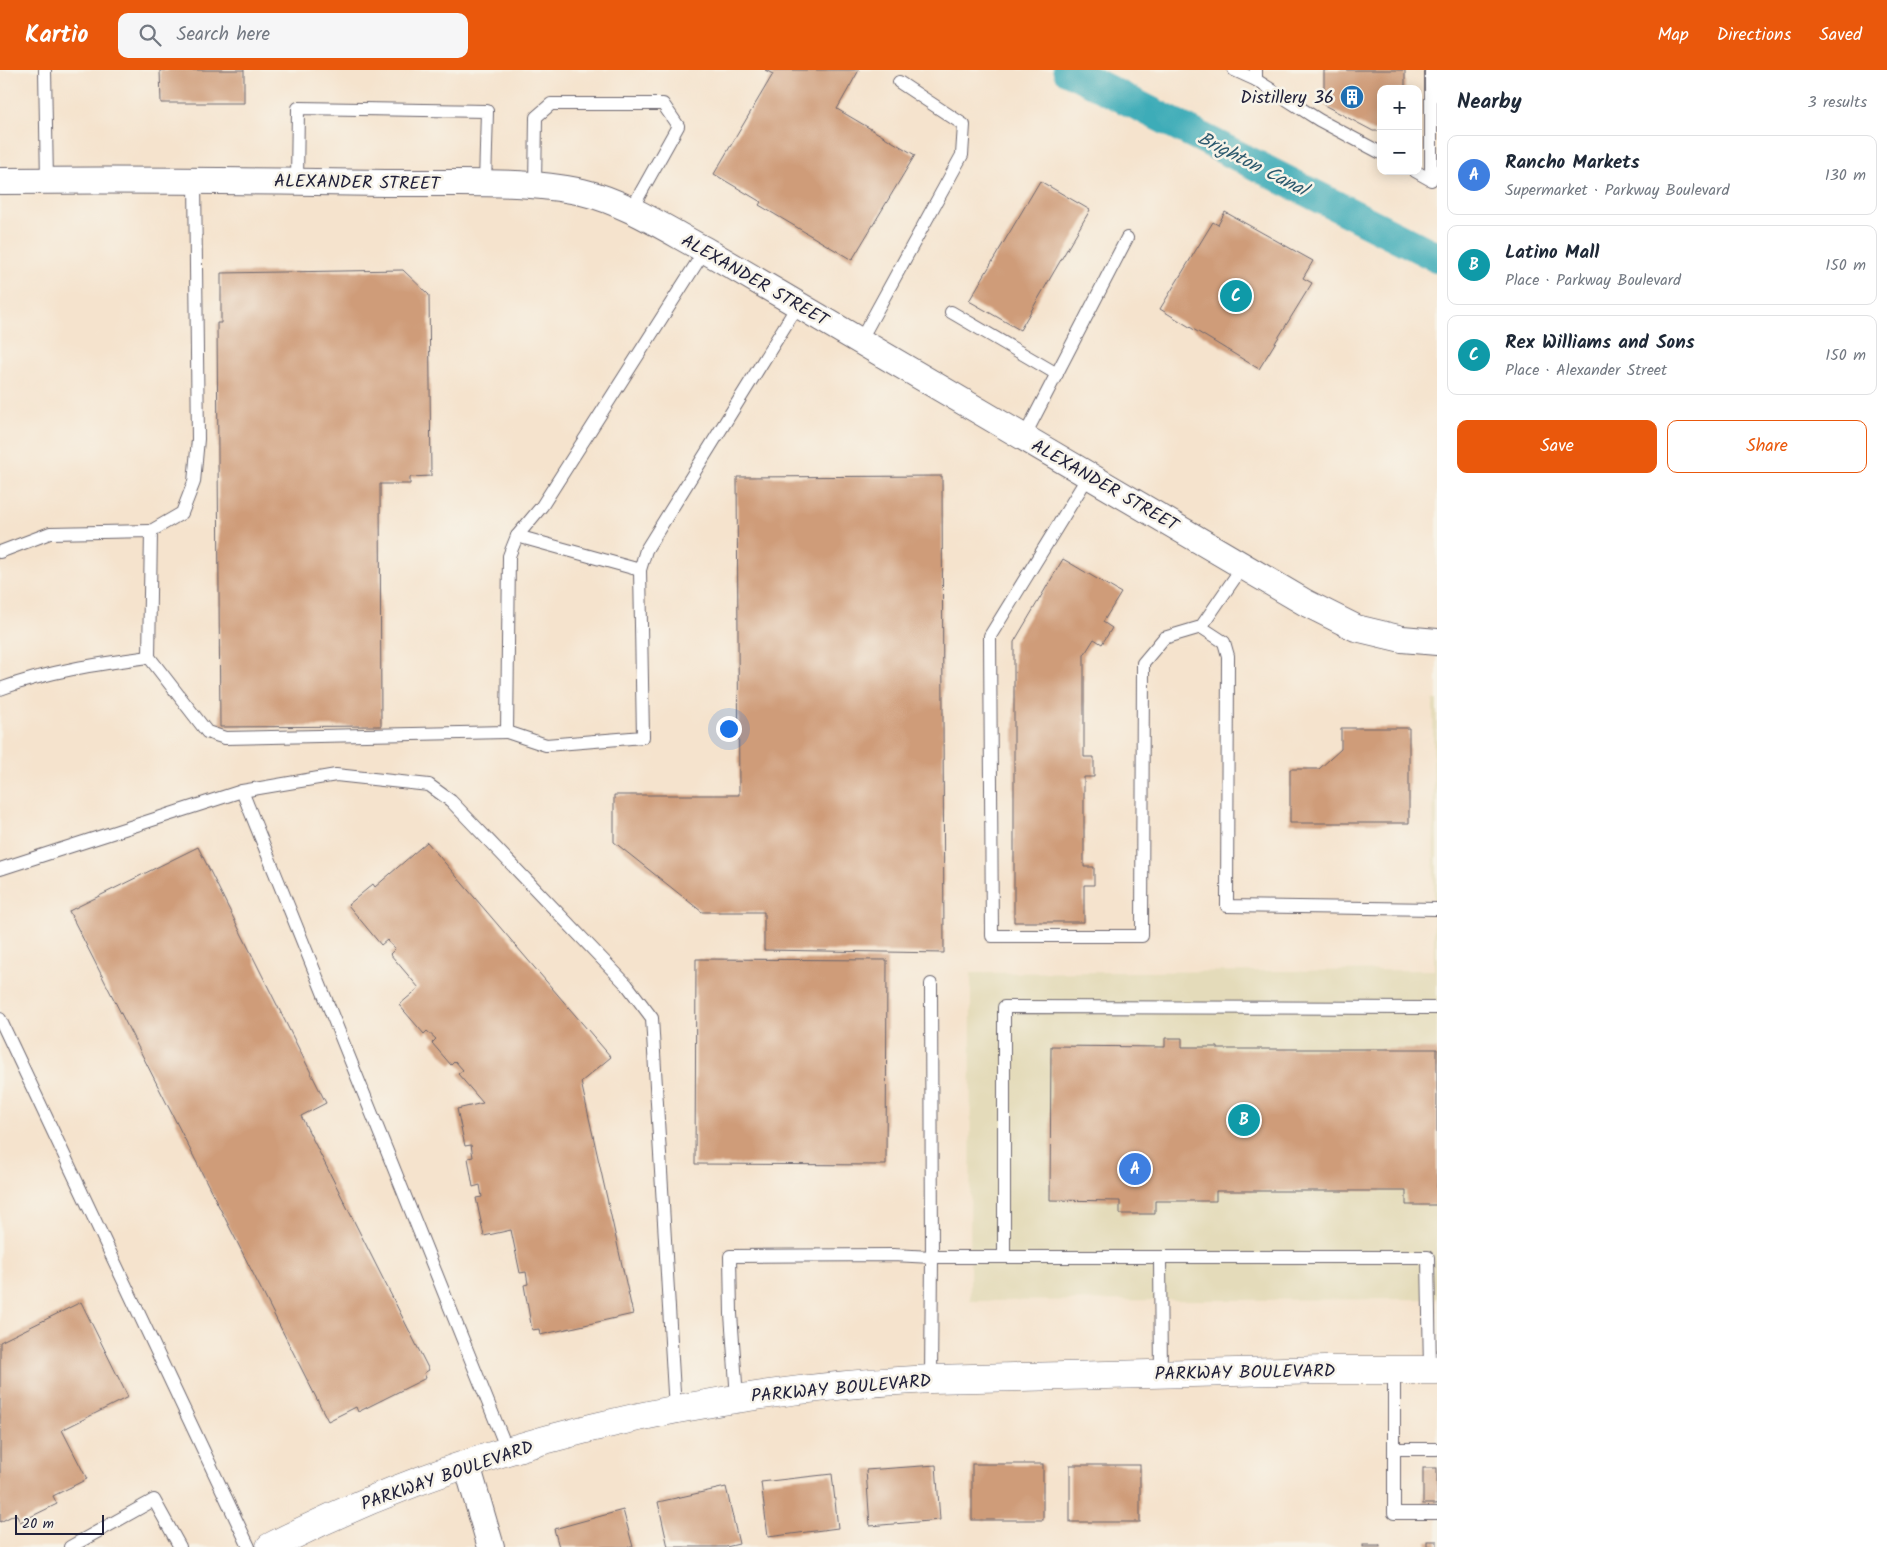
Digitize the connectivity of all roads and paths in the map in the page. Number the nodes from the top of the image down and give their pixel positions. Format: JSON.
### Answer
{"nodes":[{"id":1,"x":45,"y":70,"type":"edge"},
{"id":2,"x":1234,"y":70,"type":"edge"},
{"id":3,"x":1431,"y":70,"type":"edge"},
{"id":4,"x":1256,"y":75,"type":"edge"},
{"id":5,"x":899,"y":82,"type":"dead end"},
{"id":6,"x":1377,"y":151,"type":"edge"},
{"id":7,"x":1422,"y":175,"type":"edge"},
{"id":8,"x":194,"y":180,"type":"junction"},
{"id":9,"x":0,"y":181,"type":"edge"},
{"id":10,"x":47,"y":181,"type":"junction"},
{"id":11,"x":297,"y":181,"type":"junction"},
{"id":12,"x":485,"y":184,"type":"junction"},
{"id":13,"x":535,"y":186,"type":"junction"},
{"id":14,"x":631,"y":210,"type":"junction"},
{"id":15,"x":1128,"y":238,"type":"dead end"},
{"id":16,"x":705,"y":250,"type":"junction"},
{"id":17,"x":798,"y":304,"type":"junction"},
{"id":18,"x":951,"y":312,"type":"dead end"},
{"id":19,"x":860,"y":341,"type":"junction"},
{"id":20,"x":1057,"y":374,"type":"junction"},
{"id":21,"x":1024,"y":437,"type":"junction"},
{"id":22,"x":1089,"y":475,"type":"junction"},
{"id":23,"x":151,"y":531,"type":"junction"},
{"id":24,"x":517,"y":536,"type":"junction"},
{"id":25,"x":0,"y":552,"type":"edge"},
{"id":26,"x":1243,"y":566,"type":"junction"},
{"id":27,"x":640,"y":570,"type":"junction"},
{"id":28,"x":1201,"y":627,"type":"junction"},
{"id":29,"x":1437,"y":642,"type":"edge"},
{"id":30,"x":149,"y":657,"type":"junction"},
{"id":31,"x":0,"y":689,"type":"edge"},
{"id":32,"x":507,"y":732,"type":"junction"},
{"id":33,"x":242,"y":791,"type":"junction"},
{"id":34,"x":0,"y":869,"type":"edge"},
{"id":35,"x":1437,"y":909,"type":"edge"},
{"id":36,"x":931,"y":984,"type":"dead end"},
{"id":37,"x":1437,"y":1008,"type":"edge"},
{"id":38,"x":0,"y":1019,"type":"edge"},
{"id":39,"x":1004,"y":1256,"type":"junction"},
{"id":40,"x":932,"y":1257,"type":"junction"},
{"id":41,"x":1160,"y":1257,"type":"junction"},
{"id":42,"x":1433,"y":1257,"type":"edge"},
{"id":43,"x":1394,"y":1370,"type":"junction"},
{"id":44,"x":1434,"y":1370,"type":"edge"},
{"id":45,"x":1161,"y":1374,"type":"junction"},
{"id":46,"x":931,"y":1379,"type":"junction"},
{"id":47,"x":738,"y":1398,"type":"junction"},
{"id":48,"x":675,"y":1410,"type":"junction"},
{"id":49,"x":1394,"y":1448,"type":"junction"},
{"id":50,"x":1437,"y":1449,"type":"edge"},
{"id":51,"x":508,"y":1452,"type":"junction"},
{"id":52,"x":467,"y":1465,"type":"junction"},
{"id":53,"x":1437,"y":1513,"type":"edge"},
{"id":54,"x":306,"y":1539,"type":"edge"},
{"id":55,"x":70,"y":1547,"type":"edge"},
{"id":56,"x":180,"y":1547,"type":"edge"},
{"id":57,"x":249,"y":1547,"type":"edge"},
{"id":58,"x":270,"y":1547,"type":"edge"},
{"id":59,"x":491,"y":1547,"type":"edge"}],
"edges":[{"from":1,"to":10,"type":"lane"},
{"from":2,"to":4,"type":"lane"},
{"from":3,"to":7,"type":"lane"},
{"from":4,"to":6,"type":"lane"},
{"from":5,"to":19,"type":"lane"},
{"from":8,"to":10,"type":"street","name":"ALEXANDER STREET"},
{"from":8,"to":11,"type":"street","name":"ALEXANDER STREET"},
{"from":8,"to":23,"type":"lane"},
{"from":9,"to":10,"type":"street","name":"ALEXANDER STREET"},
{"from":11,"to":12,"type":"street","name":"ALEXANDER STREET"},
{"from":11,"to":12,"type":"lane"},
{"from":12,"to":13,"type":"street","name":"ALEXANDER STREET"},
{"from":13,"to":14,"type":"street","name":"ALEXANDER STREET"},
{"from":13,"to":14,"type":"lane"},
{"from":14,"to":16,"type":"street","name":"ALEXANDER STREET"},
{"from":15,"to":20,"type":"lane"},
{"from":16,"to":17,"type":"street","name":"ALEXANDER STREET"},
{"from":16,"to":24,"type":"lane"},
{"from":17,"to":19,"type":"street","name":"ALEXANDER STREET"},
{"from":17,"to":27,"type":"lane"},
{"from":18,"to":20,"type":"lane"},
{"from":19,"to":21,"type":"street","name":"ALEXANDER STREET"},
{"from":20,"to":21,"type":"lane"},
{"from":21,"to":22,"type":"street","name":"ALEXANDER STREET"},
{"from":22,"to":26,"type":"street","name":"ALEXANDER STREET"},
{"from":22,"to":28,"type":"lane"},
{"from":23,"to":25,"type":"lane"},
{"from":23,"to":30,"type":"lane"},
{"from":24,"to":27,"type":"lane"},
{"from":24,"to":32,"type":"lane"},
{"from":26,"to":28,"type":"lane"},
{"from":26,"to":29,"type":"street","name":"ALEXANDER STREET"},
{"from":27,"to":32,"type":"lane"},
{"from":28,"to":35,"type":"lane"},
{"from":30,"to":31,"type":"lane"},
{"from":30,"to":32,"type":"lane"},
{"from":33,"to":34,"type":"lane"},
{"from":33,"to":48,"type":"lane"},
{"from":33,"to":51,"type":"lane"},
{"from":36,"to":40,"type":"lane"},
{"from":37,"to":39,"type":"lane"},
{"from":38,"to":57,"type":"lane"},
{"from":39,"to":40,"type":"lane"},
{"from":39,"to":41,"type":"lane"},
{"from":40,"to":46,"type":"lane"},
{"from":40,"to":47,"type":"lane"},
{"from":41,"to":42,"type":"lane"},
{"from":41,"to":45,"type":"lane"},
{"from":42,"to":44,"type":"lane"},
{"from":43,"to":44,"type":"street","name":"PARKWAY BOULEVARD"},
{"from":43,"to":45,"type":"street","name":"PARKWAY BOULEVARD"},
{"from":43,"to":49,"type":"lane"},
{"from":45,"to":46,"type":"street","name":"PARKWAY BOULEVARD"},
{"from":46,"to":47,"type":"street","name":"PARKWAY BOULEVARD"},
{"from":47,"to":48,"type":"street","name":"PARKWAY BOULEVARD"},
{"from":48,"to":51,"type":"street","name":"PARKWAY BOULEVARD"},
{"from":49,"to":50,"type":"lane"},
{"from":49,"to":53,"type":"lane"},
{"from":51,"to":52,"type":"street","name":"PARKWAY BOULEVARD"},
{"from":52,"to":54,"type":"street","name":"PARKWAY BOULEVARD"},
{"from":52,"to":59,"type":"street"},
{"from":54,"to":58,"type":"street","name":"PARKWAY BOULEVARD"},
{"from":55,"to":56,"type":"lane"}]}
